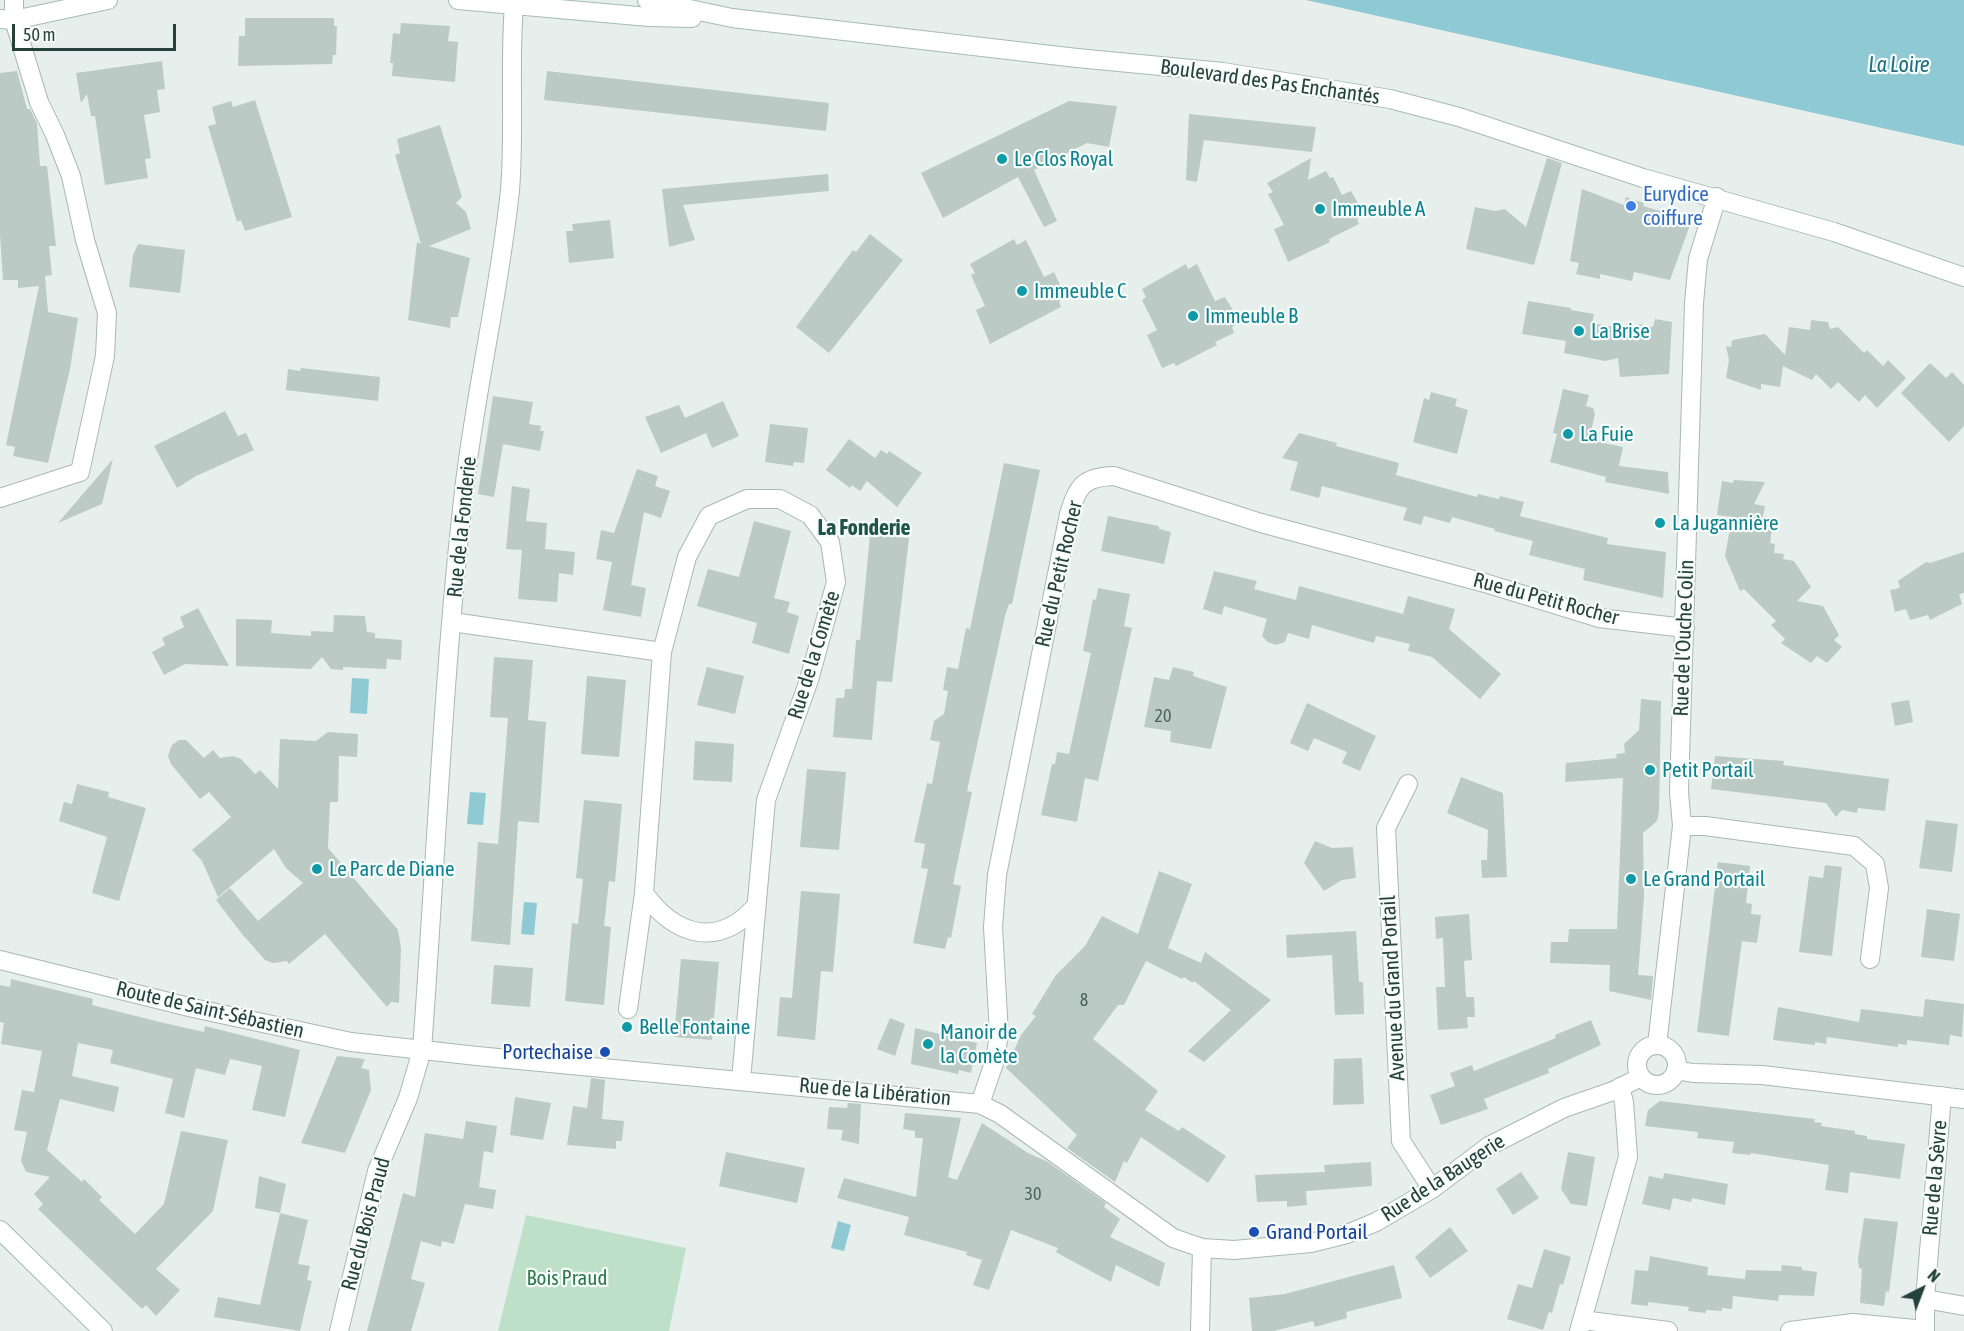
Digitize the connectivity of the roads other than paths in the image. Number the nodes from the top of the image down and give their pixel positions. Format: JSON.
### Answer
{"nodes":[{"id":1,"x":14,"y":0,"type":"edge"},
{"id":2,"x":108,"y":0,"type":"edge"},
{"id":3,"x":458,"y":0,"type":"edge"},
{"id":4,"x":647,"y":0,"type":"edge"},
{"id":5,"x":511,"y":2,"type":"edge"},
{"id":6,"x":732,"y":18,"type":"junction"},
{"id":7,"x":7,"y":19,"type":"edge"},
{"id":8,"x":1717,"y":197,"type":"junction"},
{"id":9,"x":1964,"y":277,"type":"edge"},
{"id":10,"x":0,"y":498,"type":"edge"},
{"id":11,"x":452,"y":622,"type":"junction"},
{"id":12,"x":1685,"y":628,"type":"junction"},
{"id":13,"x":662,"y":652,"type":"junction"},
{"id":14,"x":1408,"y":784,"type":"dead end"},
{"id":15,"x":1682,"y":826,"type":"junction"},
{"id":16,"x":644,"y":893,"type":"junction"},
{"id":17,"x":756,"y":906,"type":"junction"},
{"id":18,"x":0,"y":960,"type":"edge"},
{"id":19,"x":1870,"y":960,"type":"dead end"},
{"id":20,"x":628,"y":1010,"type":"dead end"},
{"id":21,"x":1657,"y":1045,"type":"junction"},
{"id":22,"x":422,"y":1050,"type":"junction"},
{"id":23,"x":1676,"y":1070,"type":"junction"},
{"id":24,"x":1641,"y":1077,"type":"junction"},
{"id":25,"x":741,"y":1080,"type":"junction"},
{"id":26,"x":1620,"y":1087,"type":"junction"},
{"id":27,"x":1942,"y":1096,"type":"junction"},
{"id":28,"x":1964,"y":1099,"type":"edge"},
{"id":29,"x":980,"y":1104,"type":"junction"},
{"id":30,"x":1432,"y":1189,"type":"junction"},
{"id":31,"x":0,"y":1230,"type":"edge"},
{"id":32,"x":1202,"y":1248,"type":"junction"},
{"id":33,"x":1925,"y":1299,"type":"junction"},
{"id":34,"x":1964,"y":1306,"type":"edge"},
{"id":35,"x":1580,"y":1325,"type":"edge"},
{"id":36,"x":1925,"y":1330,"type":"edge"},
{"id":37,"x":103,"y":1331,"type":"edge"},
{"id":38,"x":339,"y":1331,"type":"edge"},
{"id":39,"x":1200,"y":1331,"type":"edge"},
{"id":40,"x":1668,"y":1331,"type":"edge"},
{"id":41,"x":1790,"y":1331,"type":"edge"}],
"edges":[{"from":1,"to":7,"type":"street"},
{"from":2,"to":7,"type":"street"},
{"from":3,"to":5,"type":"street","name":"Boulevard des Pas Enchantés"},
{"from":4,"to":6,"type":"street","name":"Boulevard des Pas Enchantés"},
{"from":5,"to":6,"type":"street","name":"Boulevard des Pas Enchantés"},
{"from":5,"to":11,"type":"street","name":"Rue de la Fonderie"},
{"from":6,"to":8,"type":"street","name":"Boulevard des Pas Enchantés"},
{"from":7,"to":10,"type":"street"},
{"from":8,"to":9,"type":"street","name":"Boulevard des Pas Enchantés"},
{"from":8,"to":12,"type":"street","name":"Rue de l'Ouche Colin"},
{"from":11,"to":13,"type":"street"},
{"from":11,"to":22,"type":"street","name":"Rue de la Fonderie"},
{"from":12,"to":15,"type":"street","name":"Rue de l'Ouche Colin"},
{"from":12,"to":29,"type":"street","name":"Rue du Petit Rocher"},
{"from":13,"to":16,"type":"street","name":"Rue de la Comète"},
{"from":13,"to":17,"type":"street","name":"Rue de la Comète"},
{"from":14,"to":30,"type":"street","name":"Avenue du Grand Portail"},
{"from":15,"to":19,"type":"street"},
{"from":15,"to":21,"type":"street","name":"Rue de l'Ouche Colin"},
{"from":16,"to":17,"type":"street"},
{"from":16,"to":20,"type":"street","name":"Rue de la Comète"},
{"from":17,"to":25,"type":"street","name":"Rue de la Comète"},
{"from":18,"to":22,"type":"street","name":"Route de Saint-Sébastien"},
{"from":21,"to":23,"type":"street"},
{"from":21,"to":24,"type":"street"},
{"from":22,"to":25,"type":"street","name":"Rue de la Libération"},
{"from":22,"to":38,"type":"street","name":"Rue du Bois Praud"},
{"from":23,"to":24,"type":"street"},
{"from":23,"to":27,"type":"street"},
{"from":24,"to":26,"type":"street","name":"Rue de la Baugerie"},
{"from":25,"to":29,"type":"street","name":"Rue de la Libération"},
{"from":26,"to":30,"type":"street","name":"Rue de la Baugerie"},
{"from":26,"to":35,"type":"street"},
{"from":27,"to":28,"type":"street"},
{"from":27,"to":33,"type":"street","name":"Rue de la Sèvre"},
{"from":29,"to":32,"type":"street","name":"Rue de la Libération"},
{"from":30,"to":32,"type":"street","name":"Rue de la Baugerie"},
{"from":31,"to":37,"type":"street"},
{"from":32,"to":39,"type":"street"},
{"from":33,"to":34,"type":"street"},
{"from":33,"to":36,"type":"street","name":"Rue de la Sèvre"},
{"from":35,"to":40,"type":"street"},
{"from":36,"to":41,"type":"street"}]}
